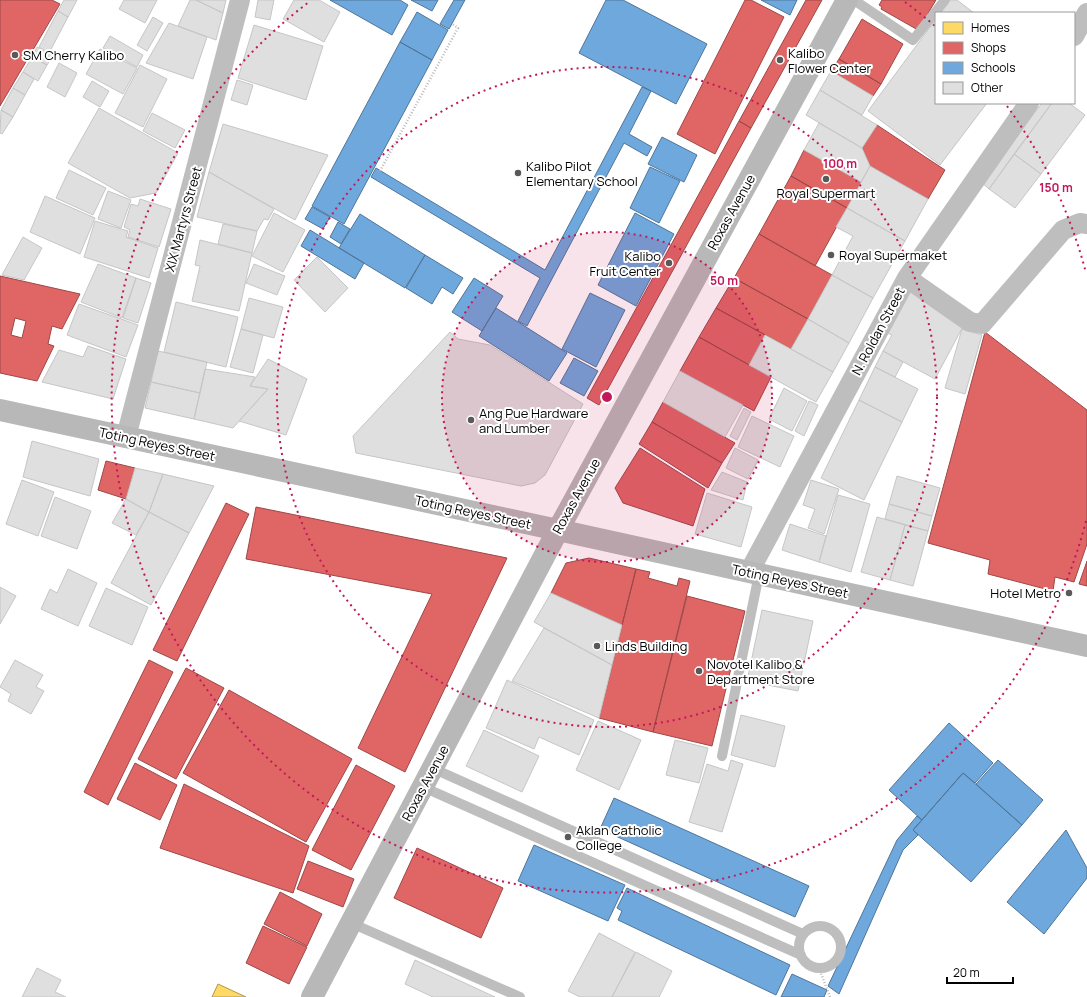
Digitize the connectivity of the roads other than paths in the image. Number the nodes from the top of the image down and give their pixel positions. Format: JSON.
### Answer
{"nodes":[{"id":1,"x":240,"y":0,"type":"edge"},
{"id":2,"x":847,"y":0,"type":"edge"},
{"id":3,"x":854,"y":0,"type":"edge"},
{"id":4,"x":945,"y":0,"type":"edge"},
{"id":5,"x":935,"y":12,"type":"edge"},
{"id":6,"x":935,"y":12,"type":"edge"},
{"id":7,"x":1087,"y":13,"type":"edge"},
{"id":8,"x":1075,"y":34,"type":"edge"},
{"id":9,"x":1028,"y":104,"type":"edge"},
{"id":10,"x":1087,"y":224,"type":"edge"},
{"id":11,"x":906,"y":278,"type":"junction"},
{"id":12,"x":0,"y":410,"type":"edge"},
{"id":13,"x":126,"y":437,"type":"junction"},
{"id":14,"x":558,"y":530,"type":"junction"},
{"id":15,"x":754,"y":573,"type":"junction"},
{"id":16,"x":1087,"y":646,"type":"edge"},
{"id":17,"x":722,"y":756,"type":"dead end"},
{"id":18,"x":432,"y":768,"type":"junction"},
{"id":19,"x":423,"y":787,"type":"junction"},
{"id":20,"x":351,"y":923,"type":"junction"},
{"id":21,"x":803,"y":934,"type":"junction"},
{"id":22,"x":800,"y":955,"type":"junction"},
{"id":23,"x":312,"y":997,"type":"edge"},
{"id":24,"x":520,"y":997,"type":"edge"}],
"edges":[{"from":1,"to":13,"type":"street","name":"XIX Martyrs Street"},
{"from":2,"to":14,"type":"main road","name":"Roxas Avenue"},
{"from":3,"to":5,"type":"lane"},
{"from":4,"to":6,"type":"lane"},
{"from":7,"to":8,"type":"street"},
{"from":9,"to":11,"type":"street","name":"N. Roldan Street"},
{"from":10,"to":11,"type":"street"},
{"from":11,"to":15,"type":"street","name":"N. Roldan Street"},
{"from":12,"to":13,"type":"main road","name":"Toting Reyes Street"},
{"from":13,"to":14,"type":"main road","name":"Toting Reyes Street"},
{"from":14,"to":15,"type":"main road","name":"Toting Reyes Street"},
{"from":14,"to":18,"type":"main road","name":"Roxas Avenue"},
{"from":15,"to":16,"type":"main road","name":"Toting Reyes Street"},
{"from":15,"to":17,"type":"lane"},
{"from":18,"to":19,"type":"main road","name":"Roxas Avenue"},
{"from":18,"to":21,"type":"lane"},
{"from":19,"to":20,"type":"main road","name":"Roxas Avenue"},
{"from":19,"to":22,"type":"lane"},
{"from":20,"to":23,"type":"main road","name":"Roxas Avenue"},
{"from":20,"to":24,"type":"lane"},
{"from":21,"to":22,"type":"lane"},
{"from":21,"to":22,"type":"lane"}]}
